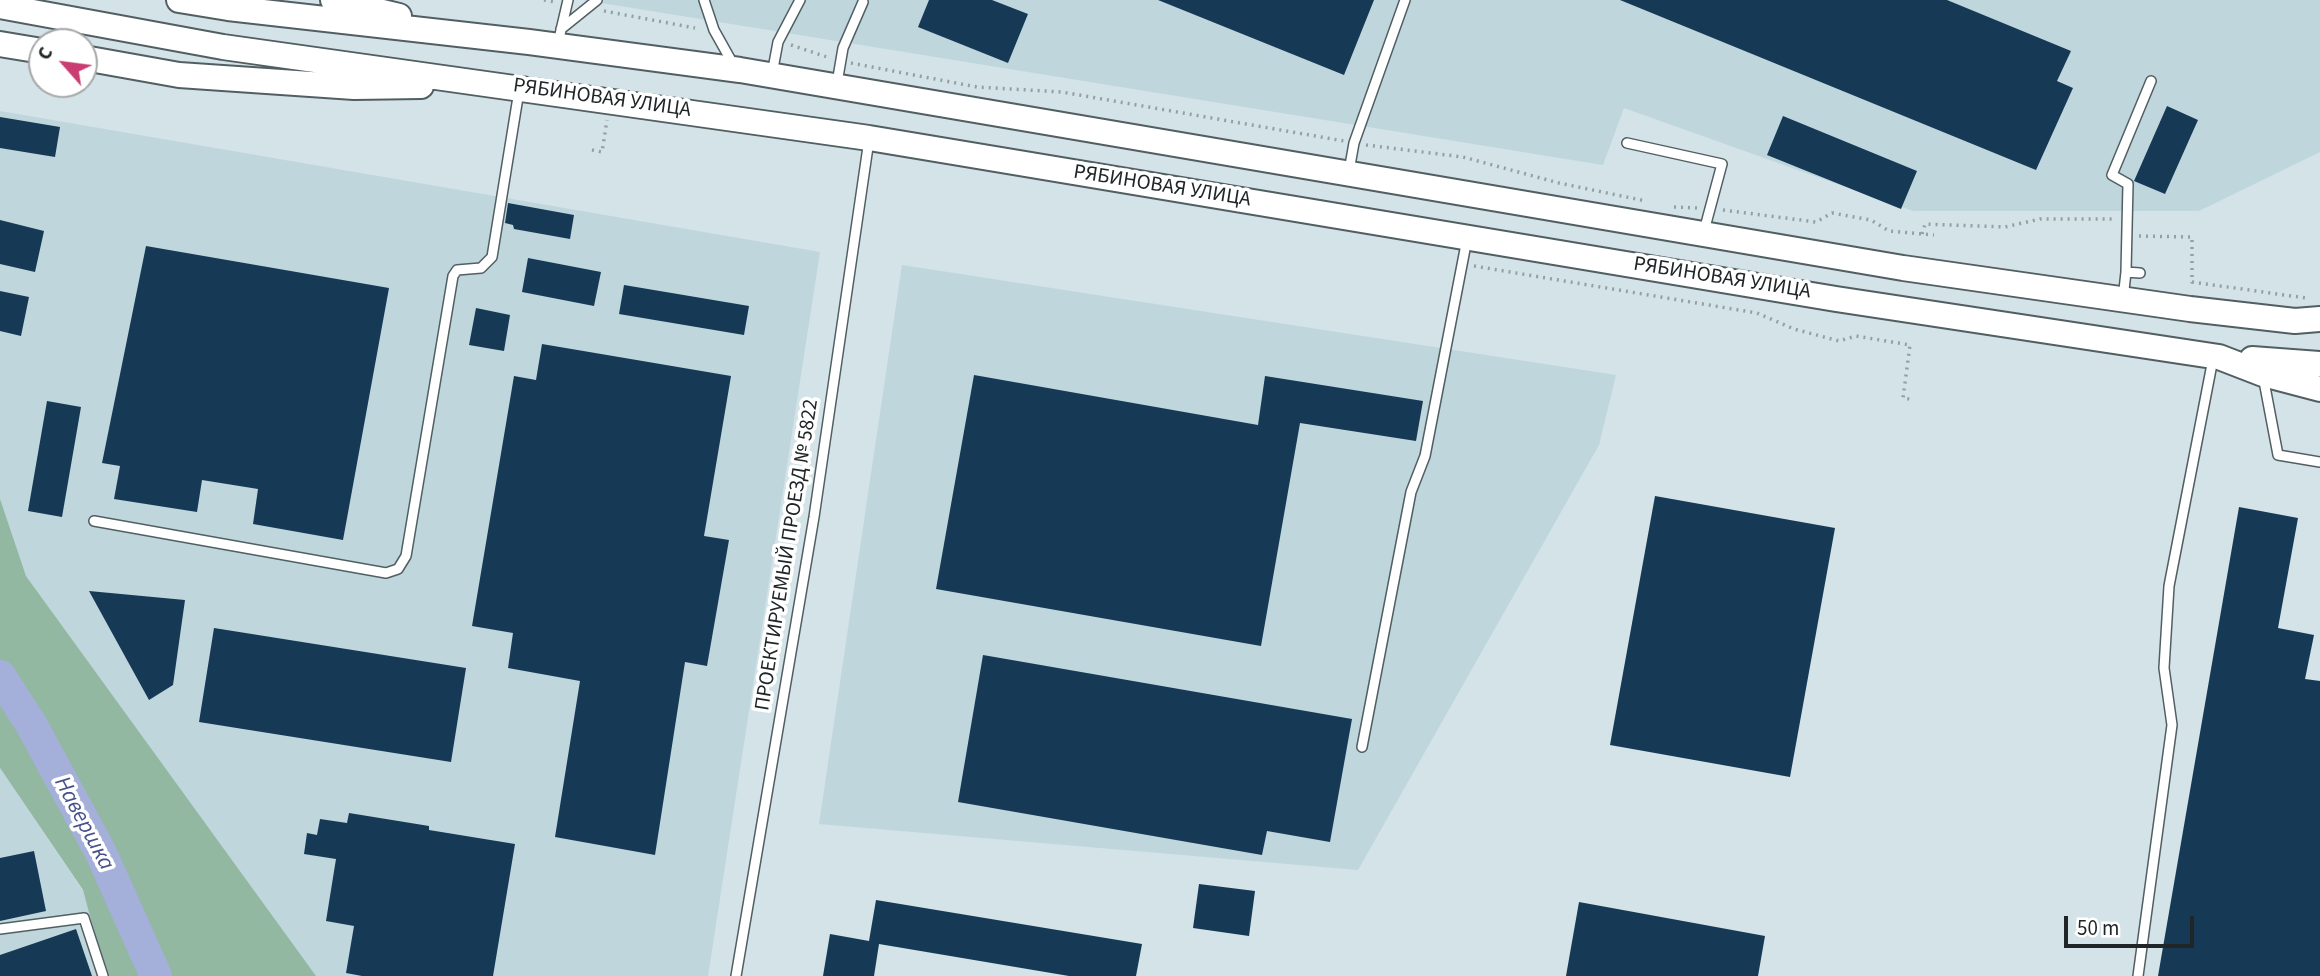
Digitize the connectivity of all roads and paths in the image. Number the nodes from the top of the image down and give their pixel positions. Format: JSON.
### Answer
{"nodes":[{"id":1,"x":179,"y":0,"type":"edge"},
{"id":2,"x":334,"y":0,"type":"edge"},
{"id":3,"x":544,"y":0,"type":"edge"},
{"id":4,"x":597,"y":0,"type":"edge"},
{"id":5,"x":704,"y":0,"type":"edge"},
{"id":6,"x":800,"y":0,"type":"edge"},
{"id":7,"x":1405,"y":0,"type":"edge"},
{"id":8,"x":360,"y":2,"type":"edge"},
{"id":9,"x":568,"y":2,"type":"edge"},
{"id":10,"x":863,"y":2,"type":"dead end"},
{"id":11,"x":0,"y":6,"type":"edge"},
{"id":12,"x":588,"y":8,"type":"junction"},
{"id":13,"x":397,"y":10,"type":"edge"},
{"id":14,"x":695,"y":28,"type":"dead end"},
{"id":15,"x":473,"y":37,"type":"junction"},
{"id":16,"x":559,"y":38,"type":"junction"},
{"id":17,"x":778,"y":42,"type":"junction"},
{"id":18,"x":0,"y":44,"type":"edge"},
{"id":19,"x":28,"y":49,"type":"edge"},
{"id":20,"x":98,"y":61,"type":"edge"},
{"id":21,"x":841,"y":61,"type":"junction"},
{"id":22,"x":740,"y":71,"type":"junction"},
{"id":23,"x":772,"y":76,"type":"junction"},
{"id":24,"x":2151,"y":81,"type":"dead end"},
{"id":25,"x":495,"y":84,"type":"junction"},
{"id":26,"x":837,"y":87,"type":"junction"},
{"id":27,"x":520,"y":88,"type":"junction"},
{"id":28,"x":606,"y":134,"type":"dead end"},
{"id":29,"x":869,"y":138,"type":"junction"},
{"id":30,"x":1354,"y":143,"type":"junction"},
{"id":31,"x":1628,"y":143,"type":"dead end"},
{"id":32,"x":592,"y":150,"type":"dead end"},
{"id":33,"x":1349,"y":173,"type":"junction"},
{"id":34,"x":1657,"y":204,"type":"dead end"},
{"id":35,"x":1670,"y":206,"type":"dead end"},
{"id":36,"x":1709,"y":208,"type":"junction"},
{"id":37,"x":1704,"y":233,"type":"junction"},
{"id":38,"x":1934,"y":235,"type":"dead end"},
{"id":39,"x":1467,"y":237,"type":"junction"},
{"id":40,"x":1462,"y":264,"type":"junction"},
{"id":41,"x":2126,"y":272,"type":"junction"},
{"id":42,"x":2140,"y":273,"type":"dead end"},
{"id":43,"x":2123,"y":299,"type":"junction"},
{"id":44,"x":2320,"y":318,"type":"edge"},
{"id":45,"x":2295,"y":321,"type":"junction"},
{"id":46,"x":2320,"y":324,"type":"edge"},
{"id":47,"x":2216,"y":357,"type":"junction"},
{"id":48,"x":2320,"y":364,"type":"edge"},
{"id":49,"x":2263,"y":374,"type":"junction"},
{"id":50,"x":2320,"y":389,"type":"edge"},
{"id":51,"x":1910,"y":399,"type":"dead end"},
{"id":52,"x":2320,"y":463,"type":"edge"},
{"id":53,"x":94,"y":521,"type":"dead end"},
{"id":54,"x":1362,"y":747,"type":"dead end"},
{"id":55,"x":0,"y":929,"type":"edge"},
{"id":56,"x":103,"y":976,"type":"edge"},
{"id":57,"x":736,"y":976,"type":"edge"},
{"id":58,"x":2138,"y":976,"type":"edge"}],
"edges":[{"from":1,"to":15,"type":"main road","name":"РЯБИНОВАЯ УЛИЦА"},
{"from":2,"to":8,"type":"main road"},
{"from":3,"to":9,"type":"path"},
{"from":4,"to":12,"type":"lane"},
{"from":5,"to":22,"type":"lane"},
{"from":6,"to":17,"type":"lane"},
{"from":7,"to":30,"type":"lane"},
{"from":8,"to":13,"type":"main road"},
{"from":9,"to":16,"type":"lane"},
{"from":10,"to":21,"type":"lane"},
{"from":11,"to":25,"type":"main road","name":"РЯБИНОВАЯ УЛИЦА"},
{"from":12,"to":14,"type":"path"},
{"from":12,"to":16,"type":"lane"},
{"from":13,"to":15,"type":"main road"},
{"from":15,"to":16,"type":"main road","name":"РЯБИНОВАЯ УЛИЦА"},
{"from":16,"to":22,"type":"main road","name":"РЯБИНОВАЯ УЛИЦА"},
{"from":17,"to":21,"type":"path"},
{"from":17,"to":23,"type":"lane"},
{"from":18,"to":19,"type":"main road"},
{"from":20,"to":25,"type":"main road"},
{"from":21,"to":26,"type":"lane"},
{"from":21,"to":30,"type":"path"},
{"from":22,"to":23,"type":"main road","name":"РЯБИНОВАЯ УЛИЦА"},
{"from":23,"to":26,"type":"main road","name":"РЯБИНОВАЯ УЛИЦА"},
{"from":24,"to":41,"type":"lane"},
{"from":25,"to":27,"type":"main road","name":"РЯБИНОВАЯ УЛИЦА"},
{"from":26,"to":33,"type":"main road","name":"РЯБИНОВАЯ УЛИЦА"},
{"from":27,"to":29,"type":"main road","name":"РЯБИНОВАЯ УЛИЦА"},
{"from":27,"to":53,"type":"lane"},
{"from":28,"to":32,"type":"path"},
{"from":29,"to":39,"type":"main road","name":"РЯБИНОВАЯ УЛИЦА"},
{"from":29,"to":57,"type":"lane","name":"ПРОЕКТИРУЕМЫЙ ПРОЕЗД № 5822"},
{"from":30,"to":33,"type":"lane"},
{"from":30,"to":34,"type":"path"},
{"from":31,"to":36,"type":"lane"},
{"from":33,"to":37,"type":"main road","name":"РЯБИНОВАЯ УЛИЦА"},
{"from":35,"to":36,"type":"path"},
{"from":36,"to":37,"type":"lane"},
{"from":36,"to":38,"type":"path"},
{"from":37,"to":43,"type":"main road","name":"РЯБИНОВАЯ УЛИЦА"},
{"from":39,"to":40,"type":"lane"},
{"from":39,"to":47,"type":"main road","name":"РЯБИНОВАЯ УЛИЦА"},
{"from":40,"to":51,"type":"path"},
{"from":40,"to":54,"type":"lane"},
{"from":41,"to":42,"type":"lane"},
{"from":41,"to":43,"type":"lane"},
{"from":43,"to":45,"type":"main road","name":"РЯБИНОВАЯ УЛИЦА"},
{"from":44,"to":45,"type":"main road","name":"РЯБИНОВАЯ УЛИЦА"},
{"from":45,"to":46,"type":"main road"},
{"from":47,"to":48,"type":"main road"},
{"from":47,"to":49,"type":"main road","name":"РЯБИНОВАЯ УЛИЦА"},
{"from":47,"to":58,"type":"lane"},
{"from":49,"to":50,"type":"main road","name":"РЯБИНОВАЯ УЛИЦА"},
{"from":49,"to":52,"type":"lane"},
{"from":55,"to":56,"type":"lane"}]}
